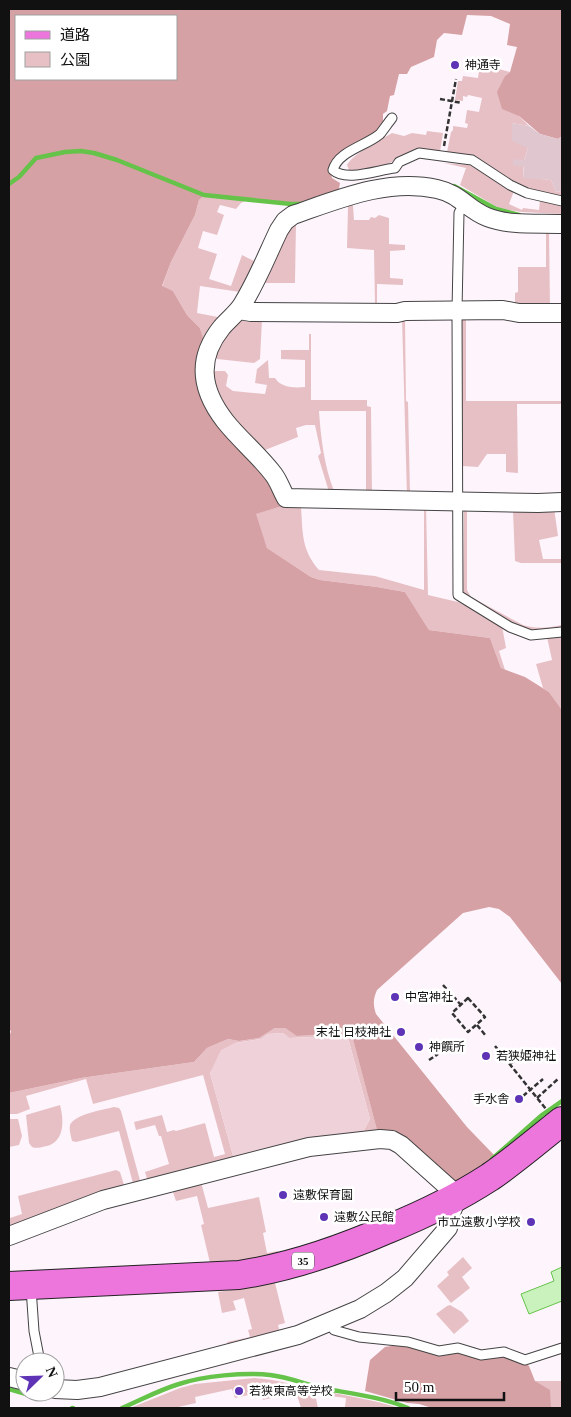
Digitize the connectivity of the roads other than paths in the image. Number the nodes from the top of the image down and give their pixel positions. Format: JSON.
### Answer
{"nodes":[{"id":1,"x":392,"y":118,"type":"dead end"},
{"id":2,"x":397,"y":177,"type":"junction"},
{"id":3,"x":562,"y":201,"type":"edge"},
{"id":4,"x":465,"y":202,"type":"junction"},
{"id":5,"x":562,"y":224,"type":"edge"},
{"id":6,"x":239,"y":310,"type":"junction"},
{"id":7,"x":457,"y":310,"type":"junction"},
{"id":8,"x":562,"y":313,"type":"edge"},
{"id":9,"x":458,"y":501,"type":"junction"},
{"id":10,"x":562,"y":502,"type":"edge"},
{"id":11,"x":562,"y":632,"type":"edge"},
{"id":12,"x":556,"y":1122,"type":"edge"},
{"id":13,"x":458,"y":1196,"type":"junction"},
{"id":14,"x":9,"y":1236,"type":"edge"},
{"id":15,"x":20,"y":1286,"type":"edge"},
{"id":16,"x":330,"y":1322,"type":"junction"},
{"id":17,"x":562,"y":1348,"type":"edge"},
{"id":18,"x":38,"y":1352,"type":"edge"},
{"id":19,"x":65,"y":1389,"type":"edge"}],
"edges":[{"from":1,"to":2,"type":"lane"},
{"from":2,"to":3,"type":"lane"},
{"from":2,"to":4,"type":"street"},
{"from":2,"to":6,"type":"street"},
{"from":4,"to":5,"type":"street"},
{"from":4,"to":7,"type":"lane"},
{"from":6,"to":7,"type":"street"},
{"from":6,"to":9,"type":"street"},
{"from":7,"to":8,"type":"street"},
{"from":7,"to":9,"type":"lane"},
{"from":9,"to":10,"type":"street"},
{"from":9,"to":11,"type":"lane"},
{"from":12,"to":13,"type":"main road","number":"35"},
{"from":13,"to":14,"type":"street"},
{"from":13,"to":15,"type":"main road","number":"35"},
{"from":13,"to":16,"type":"street"},
{"from":15,"to":18,"type":"lane"},
{"from":16,"to":17,"type":"lane"},
{"from":16,"to":19,"type":"street"}]}
